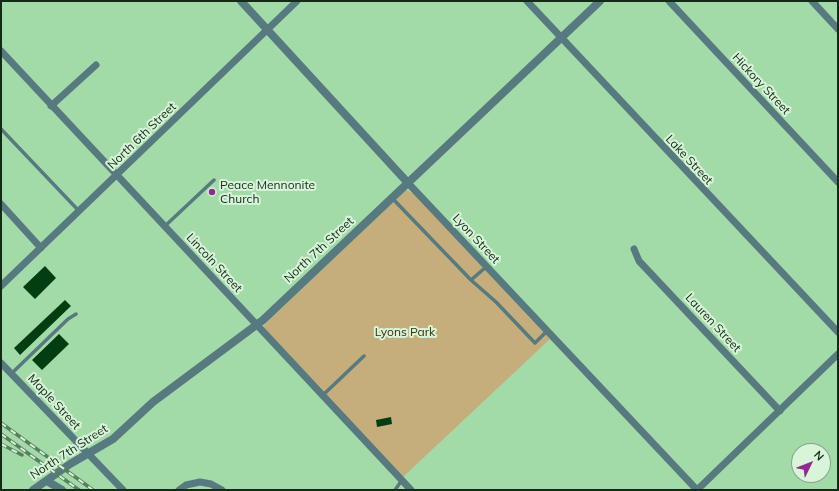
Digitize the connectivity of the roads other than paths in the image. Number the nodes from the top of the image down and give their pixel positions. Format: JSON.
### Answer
{"nodes":[{"id":1,"x":241,"y":1,"type":"edge"},
{"id":2,"x":297,"y":1,"type":"edge"},
{"id":3,"x":527,"y":1,"type":"edge"},
{"id":4,"x":600,"y":1,"type":"edge"},
{"id":5,"x":668,"y":1,"type":"edge"},
{"id":6,"x":812,"y":1,"type":"edge"},
{"id":7,"x":838,"y":28,"type":"edge"},
{"id":8,"x":268,"y":30,"type":"junction"},
{"id":9,"x":561,"y":38,"type":"junction"},
{"id":10,"x":1,"y":51,"type":"edge"},
{"id":11,"x":96,"y":65,"type":"dead end"},
{"id":12,"x":52,"y":106,"type":"junction"},
{"id":13,"x":1,"y":129,"type":"edge"},
{"id":14,"x":117,"y":176,"type":"junction"},
{"id":15,"x":214,"y":180,"type":"dead end"},
{"id":16,"x":838,"y":182,"type":"edge"},
{"id":17,"x":408,"y":183,"type":"junction"},
{"id":18,"x":392,"y":198,"type":"junction"},
{"id":19,"x":1,"y":204,"type":"edge"},
{"id":20,"x":79,"y":212,"type":"junction"},
{"id":21,"x":164,"y":227,"type":"junction"},
{"id":22,"x":41,"y":248,"type":"junction"},
{"id":23,"x":634,"y":249,"type":"dead end"},
{"id":24,"x":486,"y":267,"type":"junction"},
{"id":25,"x":472,"y":280,"type":"junction"},
{"id":26,"x":1,"y":286,"type":"edge"},
{"id":27,"x":76,"y":314,"type":"dead end"},
{"id":28,"x":256,"y":325,"type":"junction"},
{"id":29,"x":547,"y":331,"type":"junction"},
{"id":30,"x":838,"y":332,"type":"edge"},
{"id":31,"x":838,"y":354,"type":"edge"},
{"id":32,"x":364,"y":356,"type":"dead end"},
{"id":33,"x":1,"y":363,"type":"edge"},
{"id":34,"x":11,"y":374,"type":"junction"},
{"id":35,"x":322,"y":396,"type":"junction"},
{"id":36,"x":780,"y":411,"type":"junction"},
{"id":37,"x":88,"y":454,"type":"junction"},
{"id":38,"x":402,"y":480,"type":"junction"},
{"id":39,"x":47,"y":481,"type":"junction"},
{"id":40,"x":220,"y":489,"type":"edge"},
{"id":41,"x":33,"y":490,"type":"edge"},
{"id":42,"x":62,"y":490,"type":"edge"},
{"id":43,"x":123,"y":490,"type":"edge"},
{"id":44,"x":179,"y":490,"type":"edge"},
{"id":45,"x":395,"y":490,"type":"edge"},
{"id":46,"x":411,"y":490,"type":"edge"},
{"id":47,"x":697,"y":490,"type":"edge"}],
"edges":[{"from":1,"to":8,"type":"street","name":"Lyon Street"},
{"from":2,"to":8,"type":"street","name":"North 6th Street"},
{"from":3,"to":9,"type":"street","name":"Lake Street"},
{"from":4,"to":9,"type":"street","name":"North 7th Street"},
{"from":5,"to":16,"type":"street","name":"Hickory Street"},
{"from":6,"to":7,"type":"street"},
{"from":8,"to":14,"type":"street","name":"North 6th Street"},
{"from":8,"to":17,"type":"street","name":"Lyon Street"},
{"from":9,"to":17,"type":"street","name":"North 7th Street"},
{"from":9,"to":30,"type":"street","name":"Lake Street"},
{"from":10,"to":12,"type":"street","name":"Lincoln Street"},
{"from":11,"to":12,"type":"street"},
{"from":12,"to":14,"type":"street","name":"Lincoln Street"},
{"from":13,"to":20,"type":"lane"},
{"from":14,"to":20,"type":"street","name":"North 6th Street"},
{"from":14,"to":21,"type":"street","name":"Lincoln Street"},
{"from":15,"to":21,"type":"lane"},
{"from":17,"to":18,"type":"street","name":"North 7th Street"},
{"from":17,"to":24,"type":"street","name":"Lyon Street"},
{"from":18,"to":25,"type":"lane"},
{"from":18,"to":28,"type":"street","name":"North 7th Street"},
{"from":19,"to":22,"type":"street"},
{"from":20,"to":22,"type":"street","name":"North 6th Street"},
{"from":21,"to":28,"type":"street","name":"Lincoln Street"},
{"from":22,"to":26,"type":"street","name":"North 6th Street"},
{"from":23,"to":36,"type":"street","name":"Lauren Street"},
{"from":24,"to":25,"type":"lane"},
{"from":24,"to":29,"type":"street","name":"Lyon Street"},
{"from":25,"to":29,"type":"lane"},
{"from":27,"to":34,"type":"lane"},
{"from":28,"to":35,"type":"street","name":"Lincoln Street"},
{"from":28,"to":37,"type":"street","name":"North 7th Street"},
{"from":29,"to":47,"type":"street","name":"Lyon Street"},
{"from":31,"to":36,"type":"street"},
{"from":32,"to":35,"type":"lane"},
{"from":33,"to":34,"type":"street","name":"Maple Street"},
{"from":34,"to":37,"type":"street","name":"Maple Street"},
{"from":35,"to":38,"type":"street","name":"Lincoln Street"},
{"from":36,"to":47,"type":"street"},
{"from":37,"to":39,"type":"street","name":"North 7th Street"},
{"from":37,"to":43,"type":"street","name":"Maple Street"},
{"from":38,"to":45,"type":"lane"},
{"from":38,"to":46,"type":"street","name":"Lincoln Street"},
{"from":39,"to":41,"type":"street","name":"North 7th Street"},
{"from":39,"to":42,"type":"street"},
{"from":40,"to":44,"type":"street"}]}
